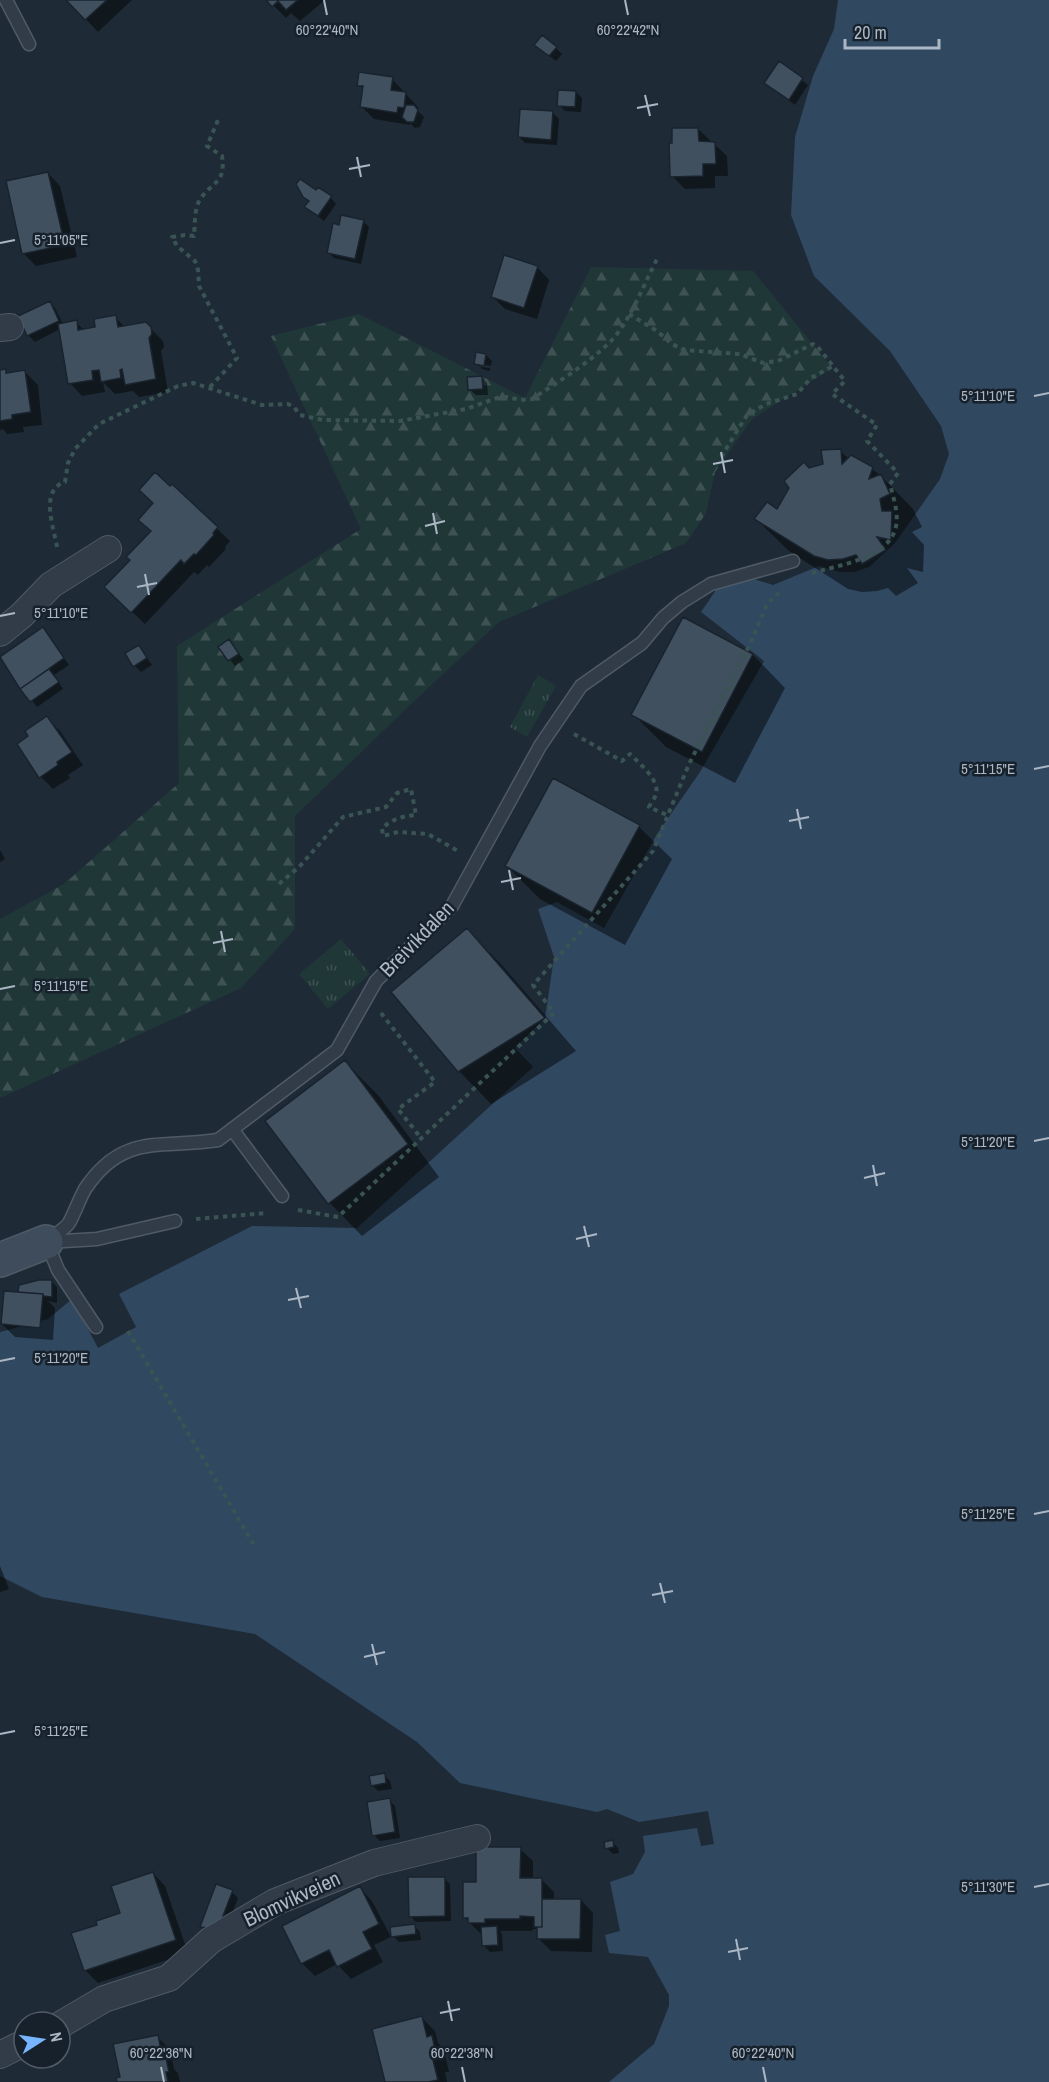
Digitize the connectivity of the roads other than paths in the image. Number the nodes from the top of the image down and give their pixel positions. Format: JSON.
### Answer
{"nodes":[{"id":1,"x":6,"y":0,"type":"edge"},
{"id":2,"x":29,"y":44,"type":"dead end"},
{"id":3,"x":108,"y":549,"type":"dead end"},
{"id":4,"x":793,"y":561,"type":"dead end"},
{"id":5,"x":0,"y":633,"type":"edge"},
{"id":6,"x":232,"y":1129,"type":"junction"},
{"id":7,"x":282,"y":1196,"type":"dead end"},
{"id":8,"x":175,"y":1221,"type":"road end"},
{"id":9,"x":46,"y":1242,"type":"junction"},
{"id":10,"x":0,"y":1260,"type":"edge"},
{"id":11,"x":96,"y":1327,"type":"dead end"},
{"id":12,"x":477,"y":1838,"type":"dead end"},
{"id":13,"x":72,"y":2018,"type":"edge"}],
"edges":[{"from":1,"to":2,"type":"lane"},
{"from":3,"to":5,"type":"street"},
{"from":4,"to":6,"type":"lane","name":"Breivikdalen"},
{"from":6,"to":7,"type":"lane"},
{"from":6,"to":9,"type":"lane","name":"Breivikdalen"},
{"from":8,"to":9,"type":"lane"},
{"from":9,"to":10,"type":"main road","name":"Breivikdalen"},
{"from":9,"to":11,"type":"lane"},
{"from":12,"to":13,"type":"street","name":"Blomvikveien"}]}
